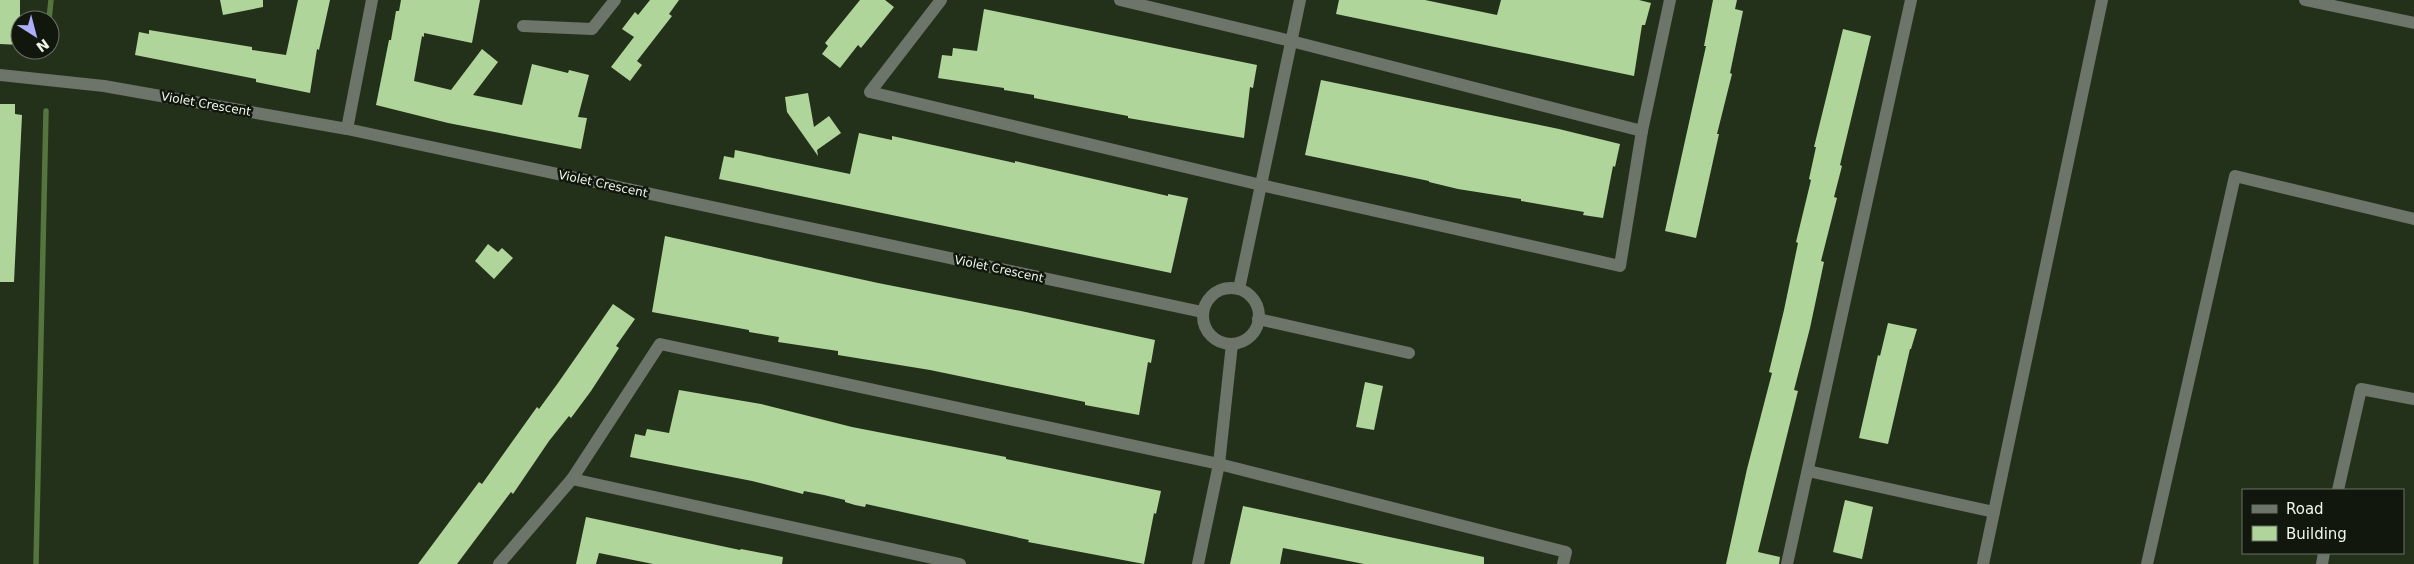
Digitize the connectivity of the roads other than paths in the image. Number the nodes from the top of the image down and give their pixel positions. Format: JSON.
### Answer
{"nodes":[{"id":1,"x":372,"y":0,"type":"edge"},
{"id":2,"x":614,"y":0,"type":"edge"},
{"id":3,"x":941,"y":0,"type":"edge"},
{"id":4,"x":1120,"y":0,"type":"edge"},
{"id":5,"x":1300,"y":0,"type":"edge"},
{"id":6,"x":1670,"y":0,"type":"edge"},
{"id":7,"x":1911,"y":0,"type":"edge"},
{"id":8,"x":2102,"y":0,"type":"edge"},
{"id":9,"x":2305,"y":0,"type":"edge"},
{"id":10,"x":2414,"y":23,"type":"edge"},
{"id":11,"x":523,"y":26,"type":"dead end"},
{"id":12,"x":1291,"y":41,"type":"junction"},
{"id":13,"x":0,"y":76,"type":"edge"},
{"id":14,"x":347,"y":129,"type":"junction"},
{"id":15,"x":1642,"y":131,"type":"junction"},
{"id":16,"x":1261,"y":185,"type":"junction"},
{"id":17,"x":2414,"y":219,"type":"edge"},
{"id":18,"x":1239,"y":289,"type":"junction"},
{"id":19,"x":1202,"y":312,"type":"junction"},
{"id":20,"x":1258,"y":319,"type":"junction"},
{"id":21,"x":1232,"y":344,"type":"junction"},
{"id":22,"x":1409,"y":353,"type":"dead end"},
{"id":23,"x":2414,"y":399,"type":"edge"},
{"id":24,"x":1219,"y":464,"type":"junction"},
{"id":25,"x":1808,"y":471,"type":"junction"},
{"id":26,"x":572,"y":479,"type":"junction"},
{"id":27,"x":2338,"y":489,"type":"edge"},
{"id":28,"x":1994,"y":512,"type":"junction"},
{"id":29,"x":500,"y":564,"type":"edge"},
{"id":30,"x":960,"y":564,"type":"edge"},
{"id":31,"x":1198,"y":564,"type":"edge"},
{"id":32,"x":1564,"y":564,"type":"edge"},
{"id":33,"x":1787,"y":564,"type":"edge"},
{"id":34,"x":1983,"y":564,"type":"edge"},
{"id":35,"x":2147,"y":564,"type":"edge"}],
"edges":[{"from":1,"to":14,"type":"street"},
{"from":2,"to":11,"type":"street"},
{"from":3,"to":16,"type":"street"},
{"from":4,"to":12,"type":"street"},
{"from":5,"to":12,"type":"street"},
{"from":6,"to":15,"type":"street"},
{"from":7,"to":25,"type":"street"},
{"from":8,"to":28,"type":"street"},
{"from":9,"to":10,"type":"street"},
{"from":12,"to":15,"type":"street"},
{"from":12,"to":16,"type":"street"},
{"from":13,"to":14,"type":"street","name":"Violet Crescent"},
{"from":14,"to":19,"type":"street","name":"Violet Crescent"},
{"from":15,"to":16,"type":"street"},
{"from":16,"to":18,"type":"street"},
{"from":17,"to":35,"type":"street"},
{"from":18,"to":19,"type":"street"},
{"from":18,"to":20,"type":"street"},
{"from":19,"to":21,"type":"street"},
{"from":20,"to":21,"type":"street"},
{"from":20,"to":22,"type":"street"},
{"from":21,"to":24,"type":"street"},
{"from":23,"to":27,"type":"street"},
{"from":24,"to":26,"type":"street"},
{"from":24,"to":31,"type":"street"},
{"from":24,"to":32,"type":"street"},
{"from":25,"to":28,"type":"street"},
{"from":25,"to":33,"type":"street"},
{"from":26,"to":29,"type":"street"},
{"from":26,"to":30,"type":"street"},
{"from":28,"to":34,"type":"street"}]}
